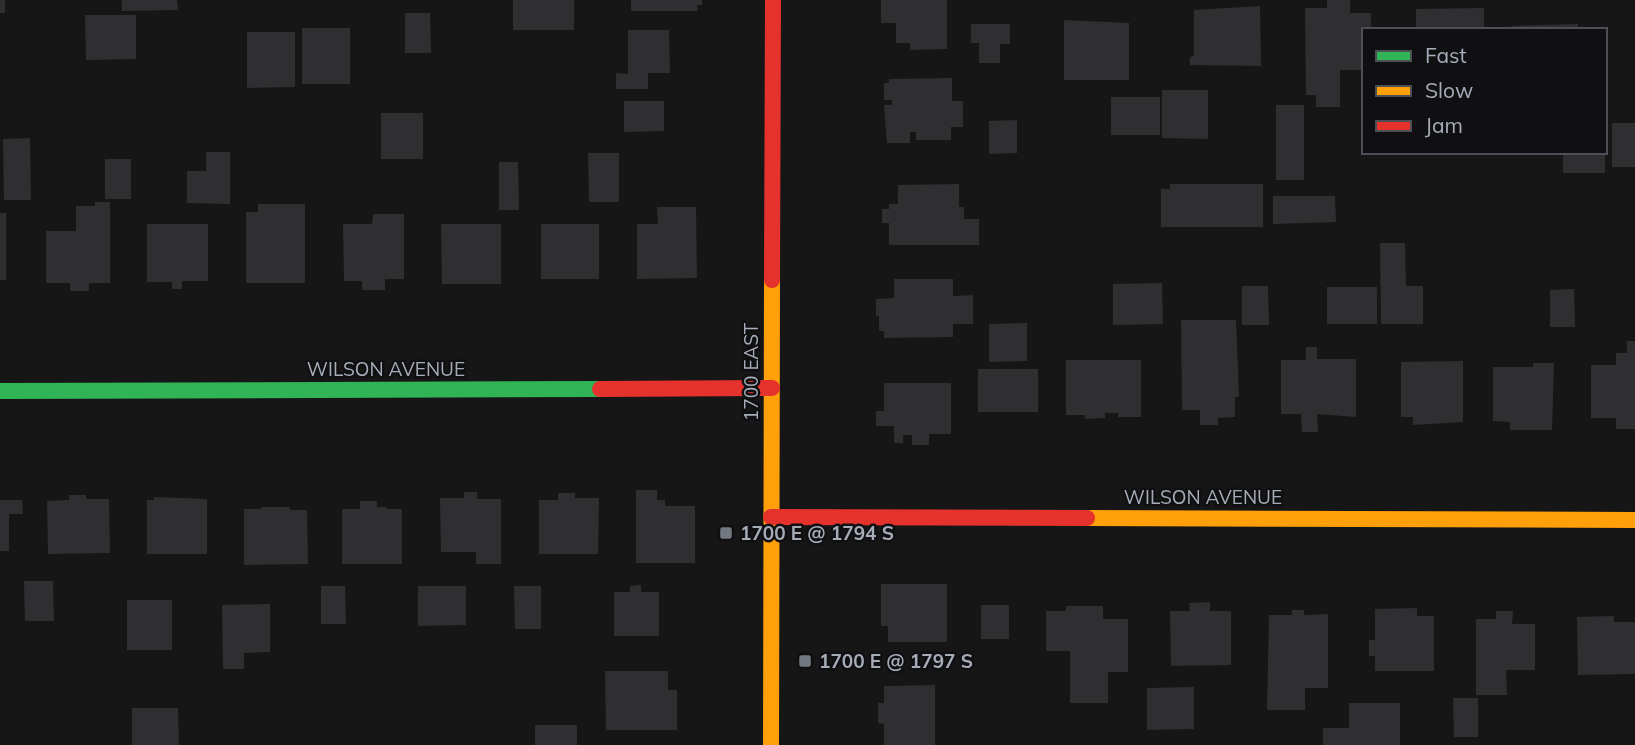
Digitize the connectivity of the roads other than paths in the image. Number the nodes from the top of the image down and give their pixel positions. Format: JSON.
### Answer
{"nodes":[{"id":1,"x":773,"y":0,"type":"edge"},
{"id":2,"x":772,"y":388,"type":"junction"},
{"id":3,"x":0,"y":391,"type":"edge"},
{"id":4,"x":771,"y":517,"type":"junction"},
{"id":5,"x":1635,"y":520,"type":"edge"},
{"id":6,"x":771,"y":745,"type":"edge"}],
"edges":[{"from":1,"to":2,"type":"street","name":"1700 EAST"},
{"from":2,"to":3,"type":"street","name":"WILSON AVENUE"},
{"from":2,"to":4,"type":"street","name":"1700 EAST"},
{"from":4,"to":5,"type":"street","name":"WILSON AVENUE"},
{"from":4,"to":6,"type":"street","name":"1700 EAST"}]}
